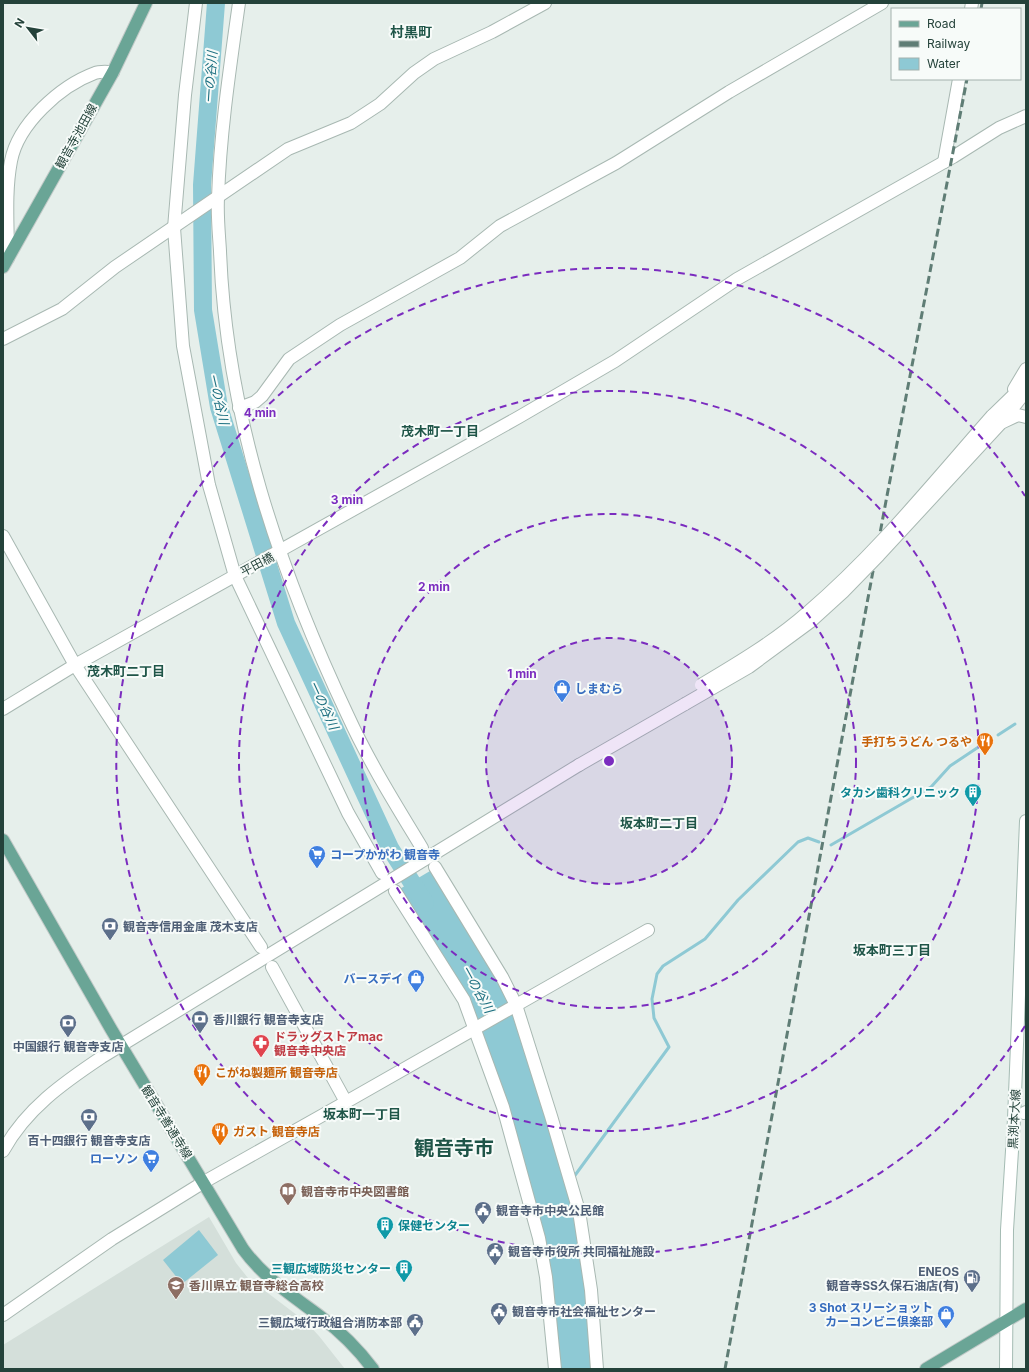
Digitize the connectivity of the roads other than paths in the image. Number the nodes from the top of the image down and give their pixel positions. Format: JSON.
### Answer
{"nodes":[{"id":1,"x":146,"y":3,"type":"edge"},
{"id":2,"x":196,"y":3,"type":"edge"},
{"id":3,"x":239,"y":3,"type":"edge"},
{"id":4,"x":545,"y":3,"type":"edge"},
{"id":5,"x":882,"y":3,"type":"edge"},
{"id":6,"x":113,"y":72,"type":"junction"},
{"id":7,"x":958,"y":80,"type":"edge"},
{"id":8,"x":1026,"y":116,"type":"edge"},
{"id":9,"x":944,"y":162,"type":"junction"},
{"id":10,"x":218,"y":199,"type":"junction"},
{"id":11,"x":174,"y":228,"type":"junction"},
{"id":12,"x":6,"y":263,"type":"edge"},
{"id":13,"x":3,"y":339,"type":"edge"},
{"id":14,"x":1026,"y":369,"type":"edge"},
{"id":15,"x":1026,"y":383,"type":"edge"},
{"id":16,"x":1026,"y":390,"type":"edge"},
{"id":17,"x":1005,"y":403,"type":"junction"},
{"id":18,"x":239,"y":408,"type":"junction"},
{"id":19,"x":1026,"y":417,"type":"edge"},
{"id":20,"x":996,"y":420,"type":"junction"},
{"id":21,"x":3,"y":536,"type":"edge"},
{"id":22,"x":279,"y":552,"type":"junction"},
{"id":23,"x":235,"y":576,"type":"junction"},
{"id":24,"x":76,"y":665,"type":"junction"},
{"id":25,"x":683,"y":701,"type":"junction"},
{"id":26,"x":3,"y":709,"type":"edge"},
{"id":27,"x":1026,"y":821,"type":"edge"},
{"id":28,"x":3,"y":840,"type":"edge"},
{"id":29,"x":428,"y":858,"type":"junction"},
{"id":30,"x":389,"y":882,"type":"junction"},
{"id":31,"x":648,"y":930,"type":"dead end"},
{"id":32,"x":261,"y":947,"type":"dead end"},
{"id":33,"x":272,"y":967,"type":"dead end"},
{"id":34,"x":516,"y":1005,"type":"junction"},
{"id":35,"x":475,"y":1030,"type":"junction"},
{"id":36,"x":121,"y":1045,"type":"junction"},
{"id":37,"x":346,"y":1102,"type":"junction"},
{"id":38,"x":3,"y":1151,"type":"edge"},
{"id":39,"x":204,"y":1182,"type":"junction"},
{"id":40,"x":1026,"y":1309,"type":"edge"},
{"id":41,"x":3,"y":1315,"type":"edge"},
{"id":42,"x":1007,"y":1322,"type":"junction"},
{"id":43,"x":373,"y":1369,"type":"edge"},
{"id":44,"x":555,"y":1369,"type":"edge"},
{"id":45,"x":597,"y":1369,"type":"edge"},
{"id":46,"x":926,"y":1369,"type":"edge"},
{"id":47,"x":1006,"y":1369,"type":"edge"}],
"edges":[{"from":1,"to":6,"type":"main road","name":"観音寺池田線"},
{"from":2,"to":11,"type":"street"},
{"from":3,"to":10,"type":"street"},
{"from":4,"to":10,"type":"street"},
{"from":5,"to":18,"type":"street"},
{"from":6,"to":12,"type":"main road","name":"観音寺池田線"},
{"from":6,"to":12,"type":"street"},
{"from":7,"to":9,"type":"street"},
{"from":8,"to":9,"type":"street","name":"平田橋"},
{"from":9,"to":22,"type":"street","name":"平田橋"},
{"from":10,"to":11,"type":"street"},
{"from":10,"to":18,"type":"street"},
{"from":11,"to":13,"type":"street"},
{"from":11,"to":23,"type":"street"},
{"from":14,"to":17,"type":"street"},
{"from":15,"to":17,"type":"street"},
{"from":16,"to":20,"type":"street"},
{"from":17,"to":20,"type":"street"},
{"from":18,"to":22,"type":"street"},
{"from":19,"to":20,"type":"street"},
{"from":20,"to":25,"type":"street","bridge":true},
{"from":20,"to":25,"type":"street","bridge":true},
{"from":21,"to":24,"type":"street"},
{"from":22,"to":23,"type":"street","name":"平田橋"},
{"from":22,"to":29,"type":"street"},
{"from":23,"to":24,"type":"street","name":"平田橋"},
{"from":23,"to":30,"type":"street"},
{"from":24,"to":26,"type":"street","name":"平田橋"},
{"from":24,"to":32,"type":"street"},
{"from":25,"to":29,"type":"street"},
{"from":27,"to":42,"type":"street","name":"黒渕本大線"},
{"from":28,"to":36,"type":"main road","name":"観音寺善通寺線"},
{"from":29,"to":30,"type":"street"},
{"from":29,"to":34,"type":"street"},
{"from":30,"to":35,"type":"street"},
{"from":30,"to":36,"type":"street"},
{"from":31,"to":34,"type":"street"},
{"from":33,"to":37,"type":"street"},
{"from":34,"to":35,"type":"street"},
{"from":34,"to":45,"type":"street"},
{"from":35,"to":37,"type":"street"},
{"from":35,"to":44,"type":"street"},
{"from":36,"to":38,"type":"street"},
{"from":36,"to":39,"type":"main road","name":"観音寺善通寺線"},
{"from":37,"to":39,"type":"street"},
{"from":39,"to":41,"type":"street"},
{"from":39,"to":43,"type":"main road","name":"観音寺善通寺線"},
{"from":40,"to":42,"type":"main road"},
{"from":42,"to":46,"type":"main road"},
{"from":42,"to":47,"type":"street","name":"黒渕本大線"}]}
